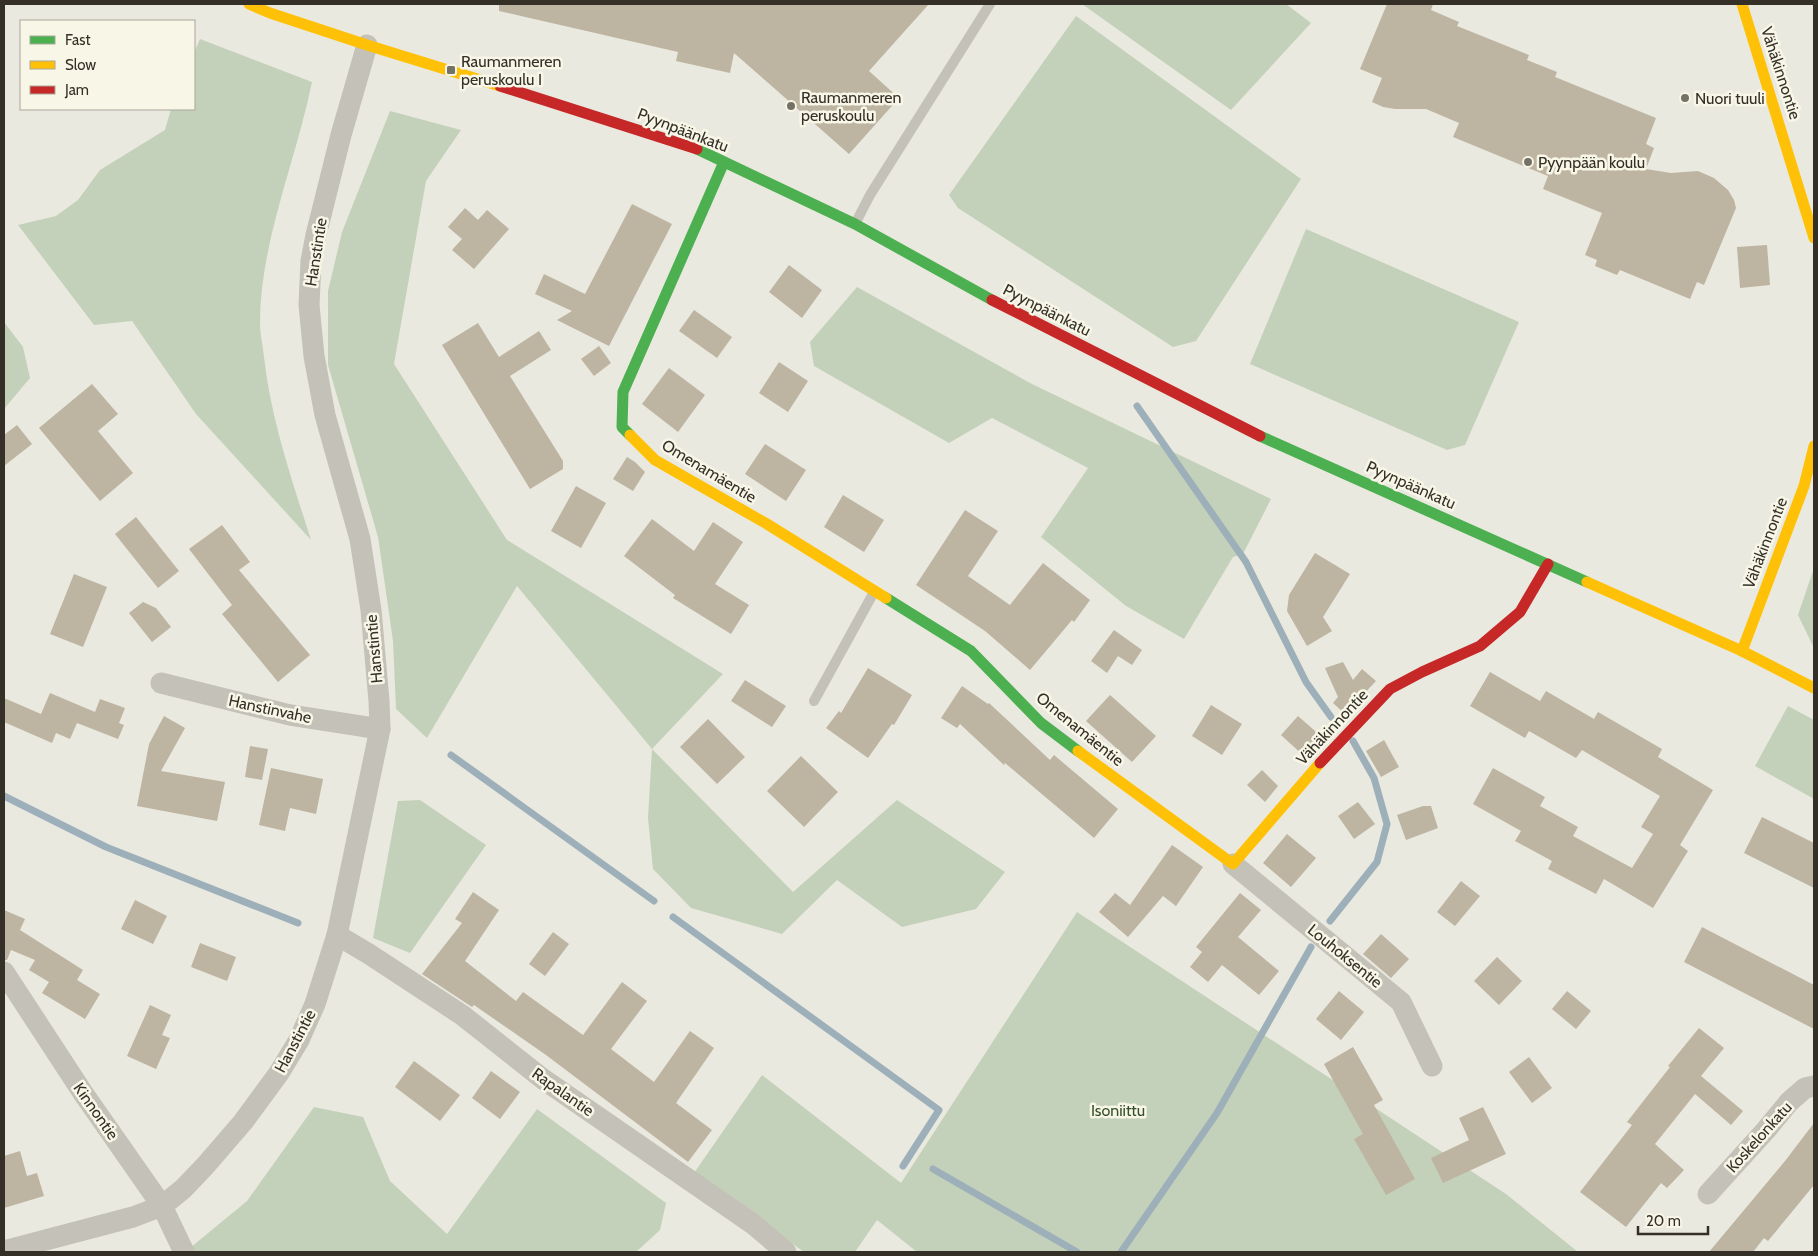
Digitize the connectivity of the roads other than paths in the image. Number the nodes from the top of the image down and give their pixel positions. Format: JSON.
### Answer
{"nodes":[{"id":1,"x":249,"y":4,"type":"edge"},
{"id":2,"x":990,"y":4,"type":"edge"},
{"id":3,"x":1742,"y":4,"type":"edge"},
{"id":4,"x":367,"y":45,"type":"junction"},
{"id":5,"x":724,"y":162,"type":"junction"},
{"id":6,"x":855,"y":224,"type":"junction"},
{"id":7,"x":1814,"y":238,"type":"edge"},
{"id":8,"x":1814,"y":446,"type":"edge"},
{"id":9,"x":1548,"y":564,"type":"junction"},
{"id":10,"x":875,"y":591,"type":"junction"},
{"id":11,"x":1742,"y":651,"type":"junction"},
{"id":12,"x":161,"y":683,"type":"dead end"},
{"id":13,"x":1814,"y":688,"type":"edge"},
{"id":14,"x":814,"y":701,"type":"dead end"},
{"id":15,"x":380,"y":729,"type":"junction"},
{"id":16,"x":1233,"y":864,"type":"junction"},
{"id":17,"x":337,"y":935,"type":"junction"},
{"id":18,"x":4,"y":972,"type":"edge"},
{"id":19,"x":1432,"y":1066,"type":"dead end"},
{"id":20,"x":1814,"y":1086,"type":"edge"},
{"id":21,"x":1708,"y":1194,"type":"dead end"},
{"id":22,"x":162,"y":1206,"type":"junction"},
{"id":23,"x":4,"y":1251,"type":"edge"},
{"id":24,"x":184,"y":1252,"type":"edge"},
{"id":25,"x":786,"y":1252,"type":"edge"}],
"edges":[{"from":1,"to":4,"type":"street","name":"Pyynpäänkatu"},
{"from":2,"to":6,"type":"lane"},
{"from":3,"to":7,"type":"street","name":"Vähäkinnontie"},
{"from":4,"to":5,"type":"street","name":"Pyynpäänkatu"},
{"from":4,"to":15,"type":"street","name":"Hanstintie"},
{"from":5,"to":6,"type":"street","name":"Pyynpäänkatu"},
{"from":5,"to":10,"type":"street","name":"Omenamäentie"},
{"from":6,"to":9,"type":"street","name":"Pyynpäänkatu"},
{"from":8,"to":11,"type":"street","name":"Vähäkinnontie"},
{"from":9,"to":11,"type":"street","name":"Pyynpäänkatu"},
{"from":9,"to":16,"type":"street","name":"Vähäkinnontie"},
{"from":10,"to":14,"type":"lane"},
{"from":10,"to":16,"type":"street","name":"Omenamäentie"},
{"from":11,"to":13,"type":"street","name":"Pyynpäänkatu"},
{"from":12,"to":15,"type":"street","name":"Hanstinvahe"},
{"from":15,"to":17,"type":"street","name":"Hanstintie"},
{"from":16,"to":19,"type":"street","name":"Louhoksentie"},
{"from":17,"to":22,"type":"street","name":"Hanstintie"},
{"from":17,"to":25,"type":"street","name":"Rapalantie"},
{"from":18,"to":22,"type":"street","name":"Kinnontie"},
{"from":20,"to":21,"type":"street","name":"Koskelonkatu"},
{"from":22,"to":23,"type":"street","name":"Hanstintie"},
{"from":22,"to":24,"type":"street","name":"Kinnontie"}]}
